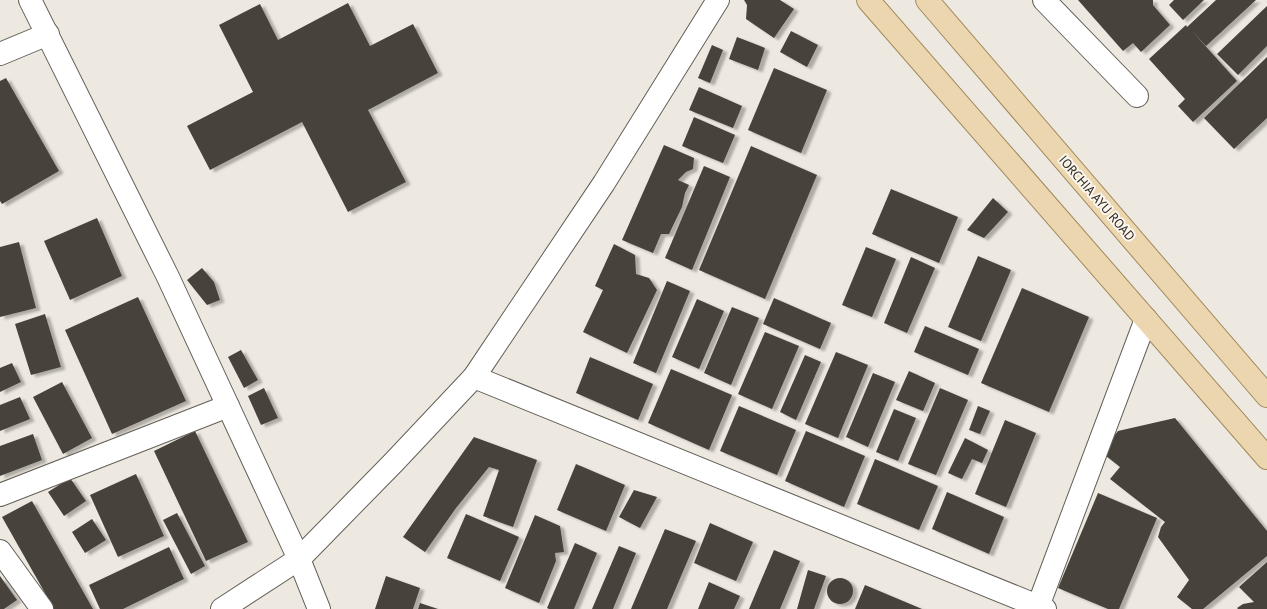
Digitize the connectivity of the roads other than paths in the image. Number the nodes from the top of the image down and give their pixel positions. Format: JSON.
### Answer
{"nodes":[{"id":1,"x":30,"y":0,"type":"edge"},
{"id":2,"x":718,"y":0,"type":"edge"},
{"id":3,"x":868,"y":0,"type":"edge"},
{"id":4,"x":927,"y":0,"type":"edge"},
{"id":5,"x":1044,"y":0,"type":"edge"},
{"id":6,"x":48,"y":34,"type":"junction"},
{"id":7,"x":0,"y":54,"type":"edge"},
{"id":8,"x":1137,"y":96,"type":"dead end"},
{"id":9,"x":1146,"y":319,"type":"junction"},
{"id":10,"x":474,"y":377,"type":"junction"},
{"id":11,"x":1266,"y":393,"type":"edge"},
{"id":12,"x":228,"y":406,"type":"junction"},
{"id":13,"x":1267,"y":458,"type":"edge"},
{"id":14,"x":0,"y":495,"type":"edge"},
{"id":15,"x":0,"y":551,"type":"edge"},
{"id":16,"x":299,"y":559,"type":"junction"},
{"id":17,"x":1040,"y":608,"type":"edge"},
{"id":18,"x":42,"y":609,"type":"edge"},
{"id":19,"x":222,"y":609,"type":"edge"},
{"id":20,"x":319,"y":609,"type":"edge"}],
"edges":[{"from":1,"to":6,"type":"street"},
{"from":2,"to":10,"type":"street"},
{"from":3,"to":9,"type":"main road"},
{"from":4,"to":11,"type":"main road","name":"IORCHIA AYU ROAD"},
{"from":5,"to":8,"type":"street"},
{"from":6,"to":7,"type":"street"},
{"from":6,"to":12,"type":"street"},
{"from":9,"to":13,"type":"main road"},
{"from":9,"to":17,"type":"street"},
{"from":10,"to":16,"type":"street"},
{"from":10,"to":17,"type":"street"},
{"from":12,"to":14,"type":"street"},
{"from":12,"to":16,"type":"street"},
{"from":15,"to":18,"type":"street"},
{"from":16,"to":19,"type":"street"},
{"from":16,"to":20,"type":"street"}]}
